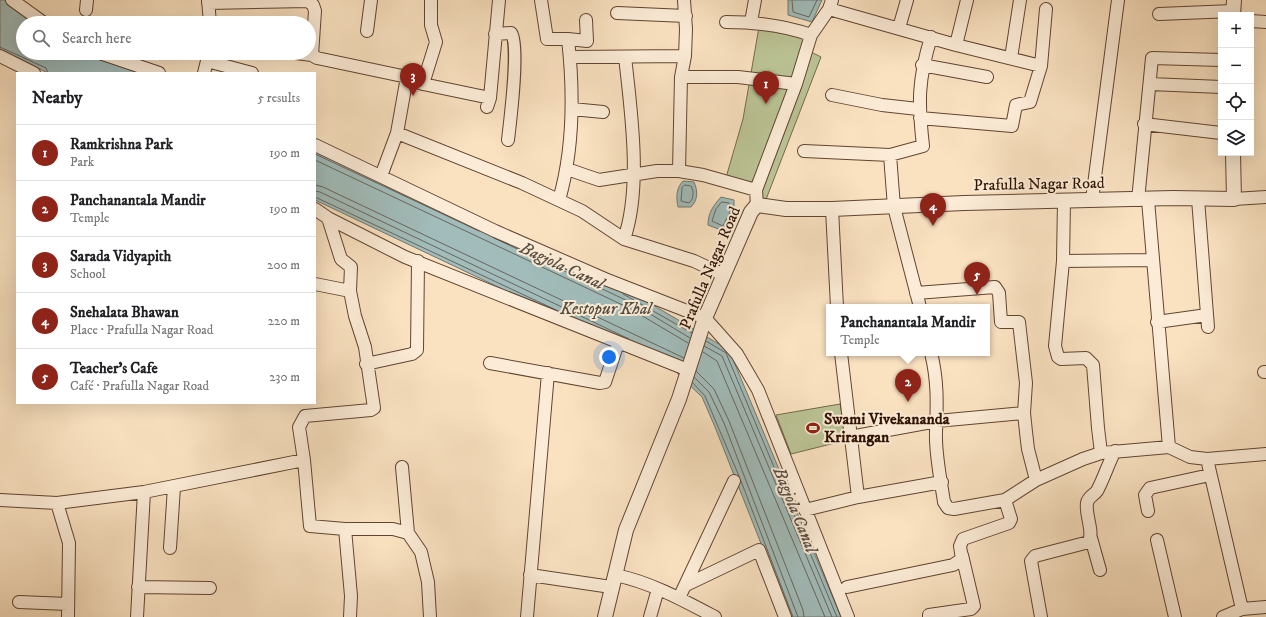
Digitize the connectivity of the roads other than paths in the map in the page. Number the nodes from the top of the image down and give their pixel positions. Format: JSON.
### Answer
{"nodes":[{"id":1,"x":12,"y":0,"type":"edge"},
{"id":2,"x":371,"y":0,"type":"edge"},
{"id":3,"x":431,"y":0,"type":"edge"},
{"id":4,"x":499,"y":0,"type":"edge"},
{"id":5,"x":541,"y":0,"type":"edge"},
{"id":6,"x":684,"y":0,"type":"edge"},
{"id":7,"x":755,"y":0,"type":"edge"},
{"id":8,"x":907,"y":0,"type":"edge"},
{"id":9,"x":968,"y":0,"type":"edge"},
{"id":10,"x":1020,"y":0,"type":"edge"},
{"id":11,"x":1118,"y":0,"type":"edge"},
{"id":12,"x":208,"y":1,"type":"edge"},
{"id":13,"x":831,"y":5,"type":"edge"},
{"id":14,"x":1046,"y":9,"type":"dead end"},
{"id":15,"x":1233,"y":9,"type":"edge"},
{"id":16,"x":617,"y":13,"type":"dead end"},
{"id":17,"x":1159,"y":14,"type":"dead end"},
{"id":18,"x":34,"y":16,"type":"edge"},
{"id":19,"x":209,"y":16,"type":"edge"},
{"id":20,"x":315,"y":16,"type":"edge"},
{"id":21,"x":686,"y":16,"type":"junction"},
{"id":22,"x":586,"y":20,"type":"dead end"},
{"id":23,"x":1254,"y":21,"type":"edge"},
{"id":24,"x":726,"y":22,"type":"dead end"},
{"id":25,"x":751,"y":22,"type":"junction"},
{"id":26,"x":1266,"y":22,"type":"edge"},
{"id":27,"x":899,"y":28,"type":"junction"},
{"id":28,"x":367,"y":31,"type":"dead end"},
{"id":29,"x":496,"y":34,"type":"junction"},
{"id":30,"x":811,"y":35,"type":"junction"},
{"id":31,"x":931,"y":37,"type":"junction"},
{"id":32,"x":568,"y":39,"type":"junction"},
{"id":33,"x":956,"y":45,"type":"junction"},
{"id":34,"x":0,"y":56,"type":"edge"},
{"id":35,"x":685,"y":56,"type":"junction"},
{"id":36,"x":316,"y":57,"type":"edge"},
{"id":37,"x":625,"y":57,"type":"junction"},
{"id":38,"x":570,"y":58,"type":"junction"},
{"id":39,"x":1011,"y":58,"type":"junction"},
{"id":40,"x":121,"y":60,"type":"edge"},
{"id":41,"x":1218,"y":60,"type":"edge"},
{"id":42,"x":207,"y":62,"type":"edge"},
{"id":43,"x":922,"y":65,"type":"junction"},
{"id":44,"x":1041,"y":66,"type":"junction"},
{"id":45,"x":32,"y":72,"type":"edge"},
{"id":46,"x":156,"y":72,"type":"edge"},
{"id":47,"x":248,"y":72,"type":"edge"},
{"id":48,"x":407,"y":77,"type":"junction"},
{"id":49,"x":681,"y":77,"type":"junction"},
{"id":50,"x":987,"y":77,"type":"dead end"},
{"id":51,"x":423,"y":84,"type":"junction"},
{"id":52,"x":796,"y":84,"type":"junction"},
{"id":53,"x":1150,"y":84,"type":"junction"},
{"id":54,"x":1218,"y":87,"type":"edge"},
{"id":55,"x":832,"y":95,"type":"dead end"},
{"id":56,"x":572,"y":109,"type":"junction"},
{"id":57,"x":603,"y":112,"type":"dead end"},
{"id":58,"x":919,"y":114,"type":"junction"},
{"id":59,"x":1144,"y":124,"type":"junction"},
{"id":60,"x":397,"y":133,"type":"junction"},
{"id":61,"x":1218,"y":133,"type":"edge"},
{"id":62,"x":508,"y":140,"type":"dead end"},
{"id":63,"x":316,"y":145,"type":"edge"},
{"id":64,"x":804,"y":151,"type":"dead end"},
{"id":65,"x":890,"y":155,"type":"junction"},
{"id":66,"x":1233,"y":156,"type":"edge"},
{"id":67,"x":567,"y":169,"type":"junction"},
{"id":68,"x":679,"y":171,"type":"junction"},
{"id":69,"x":634,"y":174,"type":"junction"},
{"id":70,"x":381,"y":176,"type":"junction"},
{"id":71,"x":756,"y":190,"type":"junction"},
{"id":72,"x":1266,"y":197,"type":"edge"},
{"id":73,"x":1198,"y":199,"type":"junction"},
{"id":74,"x":1234,"y":199,"type":"junction"},
{"id":75,"x":559,"y":200,"type":"junction"},
{"id":76,"x":1092,"y":200,"type":"junction"},
{"id":77,"x":1143,"y":200,"type":"junction"},
{"id":78,"x":1064,"y":201,"type":"junction"},
{"id":79,"x":757,"y":205,"type":"junction"},
{"id":80,"x":894,"y":207,"type":"junction"},
{"id":81,"x":832,"y":209,"type":"junction"},
{"id":82,"x":316,"y":210,"type":"edge"},
{"id":83,"x":328,"y":218,"type":"junction"},
{"id":84,"x":624,"y":239,"type":"junction"},
{"id":85,"x":1152,"y":260,"type":"junction"},
{"id":86,"x":1063,"y":261,"type":"junction"},
{"id":87,"x":418,"y":262,"type":"junction"},
{"id":88,"x":724,"y":275,"type":"junction"},
{"id":89,"x":316,"y":284,"type":"edge"},
{"id":90,"x":350,"y":291,"type":"junction"},
{"id":91,"x":916,"y":294,"type":"junction"},
{"id":92,"x":837,"y":304,"type":"edge"},
{"id":93,"x":919,"y":304,"type":"edge"},
{"id":94,"x":705,"y":318,"type":"junction"},
{"id":95,"x":1157,"y":322,"type":"junction"},
{"id":96,"x":618,"y":344,"type":"junction"},
{"id":97,"x":840,"y":356,"type":"edge"},
{"id":98,"x":932,"y":356,"type":"edge"},
{"id":99,"x":490,"y":363,"type":"dead end"},
{"id":100,"x":366,"y":364,"type":"junction"},
{"id":101,"x":688,"y":370,"type":"junction"},
{"id":102,"x":548,"y":373,"type":"junction"},
{"id":103,"x":1024,"y":413,"type":"junction"},
{"id":104,"x":937,"y":422,"type":"junction"},
{"id":105,"x":850,"y":437,"type":"junction"},
{"id":106,"x":1169,"y":447,"type":"junction"},
{"id":107,"x":1115,"y":451,"type":"junction"},
{"id":108,"x":1101,"y":453,"type":"junction"},
{"id":109,"x":1266,"y":454,"type":"edge"},
{"id":110,"x":1207,"y":459,"type":"junction"},
{"id":111,"x":304,"y":460,"type":"junction"},
{"id":112,"x":402,"y":467,"type":"dead end"},
{"id":113,"x":1210,"y":475,"type":"junction"},
{"id":114,"x":1036,"y":480,"type":"junction"},
{"id":115,"x":734,"y":481,"type":"dead end"},
{"id":116,"x":942,"y":482,"type":"junction"},
{"id":117,"x":174,"y":487,"type":"junction"},
{"id":118,"x":144,"y":492,"type":"junction"},
{"id":119,"x":858,"y":497,"type":"junction"},
{"id":120,"x":0,"y":500,"type":"edge"},
{"id":121,"x":1005,"y":500,"type":"junction"},
{"id":122,"x":57,"y":503,"type":"junction"},
{"id":123,"x":805,"y":510,"type":"junction"},
{"id":124,"x":1148,"y":512,"type":"dead end"},
{"id":125,"x":345,"y":529,"type":"junction"},
{"id":126,"x":408,"y":533,"type":"junction"},
{"id":127,"x":1091,"y":538,"type":"junction"},
{"id":128,"x":1157,"y":540,"type":"dead end"},
{"id":129,"x":170,"y":548,"type":"dead end"},
{"id":130,"x":962,"y":555,"type":"junction"},
{"id":131,"x":1100,"y":570,"type":"dead end"},
{"id":132,"x":530,"y":575,"type":"junction"},
{"id":133,"x":613,"y":581,"type":"junction"},
{"id":134,"x":686,"y":585,"type":"junction"},
{"id":135,"x":138,"y":587,"type":"junction"},
{"id":136,"x":847,"y":587,"type":"dead end"},
{"id":137,"x":210,"y":588,"type":"dead end"},
{"id":138,"x":658,"y":590,"type":"junction"},
{"id":139,"x":679,"y":598,"type":"junction"},
{"id":140,"x":19,"y":602,"type":"dead end"},
{"id":141,"x":68,"y":604,"type":"junction"},
{"id":142,"x":1266,"y":607,"type":"edge"},
{"id":143,"x":1232,"y":614,"type":"edge"},
{"id":144,"x":68,"y":617,"type":"edge"},
{"id":145,"x":137,"y":617,"type":"edge"},
{"id":146,"x":350,"y":617,"type":"edge"},
{"id":147,"x":430,"y":617,"type":"edge"},
{"id":148,"x":527,"y":617,"type":"edge"},
{"id":149,"x":605,"y":617,"type":"edge"},
{"id":150,"x":650,"y":617,"type":"edge"},
{"id":151,"x":715,"y":617,"type":"edge"},
{"id":152,"x":785,"y":617,"type":"edge"},
{"id":153,"x":848,"y":617,"type":"edge"},
{"id":154,"x":929,"y":617,"type":"edge"},
{"id":155,"x":1041,"y":617,"type":"edge"},
{"id":156,"x":1175,"y":617,"type":"edge"}],
"edges":[{"from":1,"to":18,"type":"street"},
{"from":2,"to":28,"type":"street"},
{"from":3,"to":51,"type":"street"},
{"from":4,"to":29,"type":"street"},
{"from":5,"to":32,"type":"street"},
{"from":6,"to":21,"type":"street"},
{"from":7,"to":25,"type":"street"},
{"from":8,"to":27,"type":"street"},
{"from":9,"to":33,"type":"street"},
{"from":10,"to":39,"type":"street"},
{"from":11,"to":76,"type":"street"},
{"from":12,"to":19,"type":"street"},
{"from":12,"to":20,"type":"street"},
{"from":13,"to":27,"type":"street"},
{"from":13,"to":30,"type":"street"},
{"from":14,"to":44,"type":"street"},
{"from":15,"to":17,"type":"street"},
{"from":16,"to":21,"type":"street"},
{"from":21,"to":35,"type":"street"},
{"from":22,"to":32,"type":"street"},
{"from":23,"to":26,"type":"street"},
{"from":24,"to":25,"type":"street"},
{"from":25,"to":30,"type":"street"},
{"from":27,"to":31,"type":"street"},
{"from":29,"to":51,"type":"street"},
{"from":29,"to":62,"type":"street"},
{"from":30,"to":52,"type":"street"},
{"from":31,"to":33,"type":"street"},
{"from":31,"to":43,"type":"street"},
{"from":32,"to":38,"type":"street"},
{"from":33,"to":39,"type":"street"},
{"from":34,"to":45,"type":"street"},
{"from":35,"to":37,"type":"street"},
{"from":35,"to":49,"type":"street"},
{"from":36,"to":48,"type":"street"},
{"from":37,"to":38,"type":"street"},
{"from":37,"to":69,"type":"street"},
{"from":38,"to":56,"type":"street"},
{"from":39,"to":44,"type":"street"},
{"from":40,"to":46,"type":"street"},
{"from":41,"to":53,"type":"street"},
{"from":42,"to":47,"type":"street"},
{"from":43,"to":50,"type":"street"},
{"from":43,"to":58,"type":"street"},
{"from":44,"to":58,"type":"street"},
{"from":48,"to":51,"type":"street"},
{"from":48,"to":60,"type":"street"},
{"from":49,"to":52,"type":"street"},
{"from":49,"to":68,"type":"street"},
{"from":52,"to":71,"type":"street"},
{"from":53,"to":54,"type":"street"},
{"from":53,"to":59,"type":"street"},
{"from":55,"to":58,"type":"street"},
{"from":56,"to":57,"type":"street"},
{"from":56,"to":67,"type":"street"},
{"from":58,"to":65,"type":"street"},
{"from":59,"to":61,"type":"street"},
{"from":59,"to":77,"type":"street"},
{"from":60,"to":70,"type":"street"},
{"from":60,"to":75,"type":"street"},
{"from":63,"to":70,"type":"street"},
{"from":64,"to":65,"type":"street"},
{"from":65,"to":80,"type":"street"},
{"from":66,"to":74,"type":"street"},
{"from":67,"to":69,"type":"street"},
{"from":67,"to":75,"type":"street"},
{"from":68,"to":69,"type":"street"},
{"from":68,"to":71,"type":"street"},
{"from":69,"to":84,"type":"street"},
{"from":70,"to":94,"type":"street"},
{"from":71,"to":79,"type":"street"},
{"from":72,"to":74,"type":"street"},
{"from":73,"to":74,"type":"street","name":"Prafulla Nagar Road"},
{"from":73,"to":77,"type":"street","name":"Prafulla Nagar Road"},
{"from":73,"to":95,"type":"street"},
{"from":75,"to":84,"type":"street"},
{"from":76,"to":77,"type":"street","name":"Prafulla Nagar Road"},
{"from":76,"to":78,"type":"street","name":"Prafulla Nagar Road"},
{"from":77,"to":85,"type":"street"},
{"from":78,"to":80,"type":"street","name":"Prafulla Nagar Road"},
{"from":78,"to":86,"type":"street"},
{"from":79,"to":81,"type":"street","name":"Prafulla Nagar Road"},
{"from":79,"to":88,"type":"street","name":"Prafulla Nagar Road"},
{"from":80,"to":81,"type":"street","name":"Prafulla Nagar Road"},
{"from":80,"to":91,"type":"street"},
{"from":81,"to":92,"type":"street"},
{"from":82,"to":83,"type":"street"},
{"from":83,"to":87,"type":"street"},
{"from":83,"to":90,"type":"street"},
{"from":84,"to":88,"type":"street"},
{"from":85,"to":86,"type":"street"},
{"from":85,"to":95,"type":"street"},
{"from":86,"to":108,"type":"street"},
{"from":87,"to":96,"type":"street"},
{"from":87,"to":100,"type":"street"},
{"from":88,"to":94,"type":"street","name":"Prafulla Nagar Road"},
{"from":89,"to":90,"type":"street"},
{"from":90,"to":100,"type":"street"},
{"from":91,"to":93,"type":"street"},
{"from":91,"to":103,"type":"street"},
{"from":94,"to":101,"type":"street","name":"Prafulla Nagar Road"},
{"from":94,"to":123,"type":"street"},
{"from":95,"to":106,"type":"street"},
{"from":96,"to":101,"type":"street"},
{"from":96,"to":102,"type":"street"},
{"from":97,"to":105,"type":"street"},
{"from":98,"to":104,"type":"street"},
{"from":99,"to":102,"type":"street"},
{"from":100,"to":111,"type":"street"},
{"from":101,"to":133,"type":"street","name":"Prafulla Nagar Road"},
{"from":102,"to":132,"type":"street"},
{"from":103,"to":104,"type":"street"},
{"from":103,"to":114,"type":"street"},
{"from":104,"to":105,"type":"street"},
{"from":104,"to":116,"type":"street"},
{"from":105,"to":119,"type":"street"},
{"from":106,"to":107,"type":"street"},
{"from":106,"to":110,"type":"street"},
{"from":107,"to":108,"type":"street"},
{"from":107,"to":127,"type":"street"},
{"from":108,"to":114,"type":"street"},
{"from":109,"to":110,"type":"street"},
{"from":110,"to":113,"type":"street"},
{"from":111,"to":117,"type":"street"},
{"from":111,"to":125,"type":"street"},
{"from":112,"to":126,"type":"street"},
{"from":113,"to":124,"type":"street"},
{"from":113,"to":143,"type":"street"},
{"from":114,"to":121,"type":"street"},
{"from":115,"to":134,"type":"street"},
{"from":116,"to":119,"type":"street"},
{"from":116,"to":121,"type":"street"},
{"from":117,"to":118,"type":"street"},
{"from":117,"to":129,"type":"street"},
{"from":118,"to":122,"type":"street"},
{"from":118,"to":135,"type":"street"},
{"from":119,"to":123,"type":"street"},
{"from":120,"to":122,"type":"street"},
{"from":121,"to":130,"type":"street"},
{"from":122,"to":141,"type":"street"},
{"from":123,"to":153,"type":"street"},
{"from":125,"to":126,"type":"street"},
{"from":125,"to":146,"type":"street"},
{"from":126,"to":147,"type":"street"},
{"from":127,"to":131,"type":"street"},
{"from":127,"to":155,"type":"street"},
{"from":128,"to":156,"type":"street"},
{"from":130,"to":136,"type":"street"},
{"from":130,"to":154,"type":"street"},
{"from":132,"to":133,"type":"street"},
{"from":132,"to":148,"type":"street"},
{"from":133,"to":138,"type":"street"},
{"from":133,"to":149,"type":"street","name":"Prafulla Nagar Road"},
{"from":134,"to":139,"type":"street"},
{"from":134,"to":152,"type":"street"},
{"from":135,"to":137,"type":"street"},
{"from":135,"to":145,"type":"street"},
{"from":138,"to":139,"type":"street"},
{"from":138,"to":150,"type":"street"},
{"from":139,"to":151,"type":"street"},
{"from":140,"to":141,"type":"street"},
{"from":141,"to":144,"type":"street"},
{"from":142,"to":143,"type":"street"}]}
